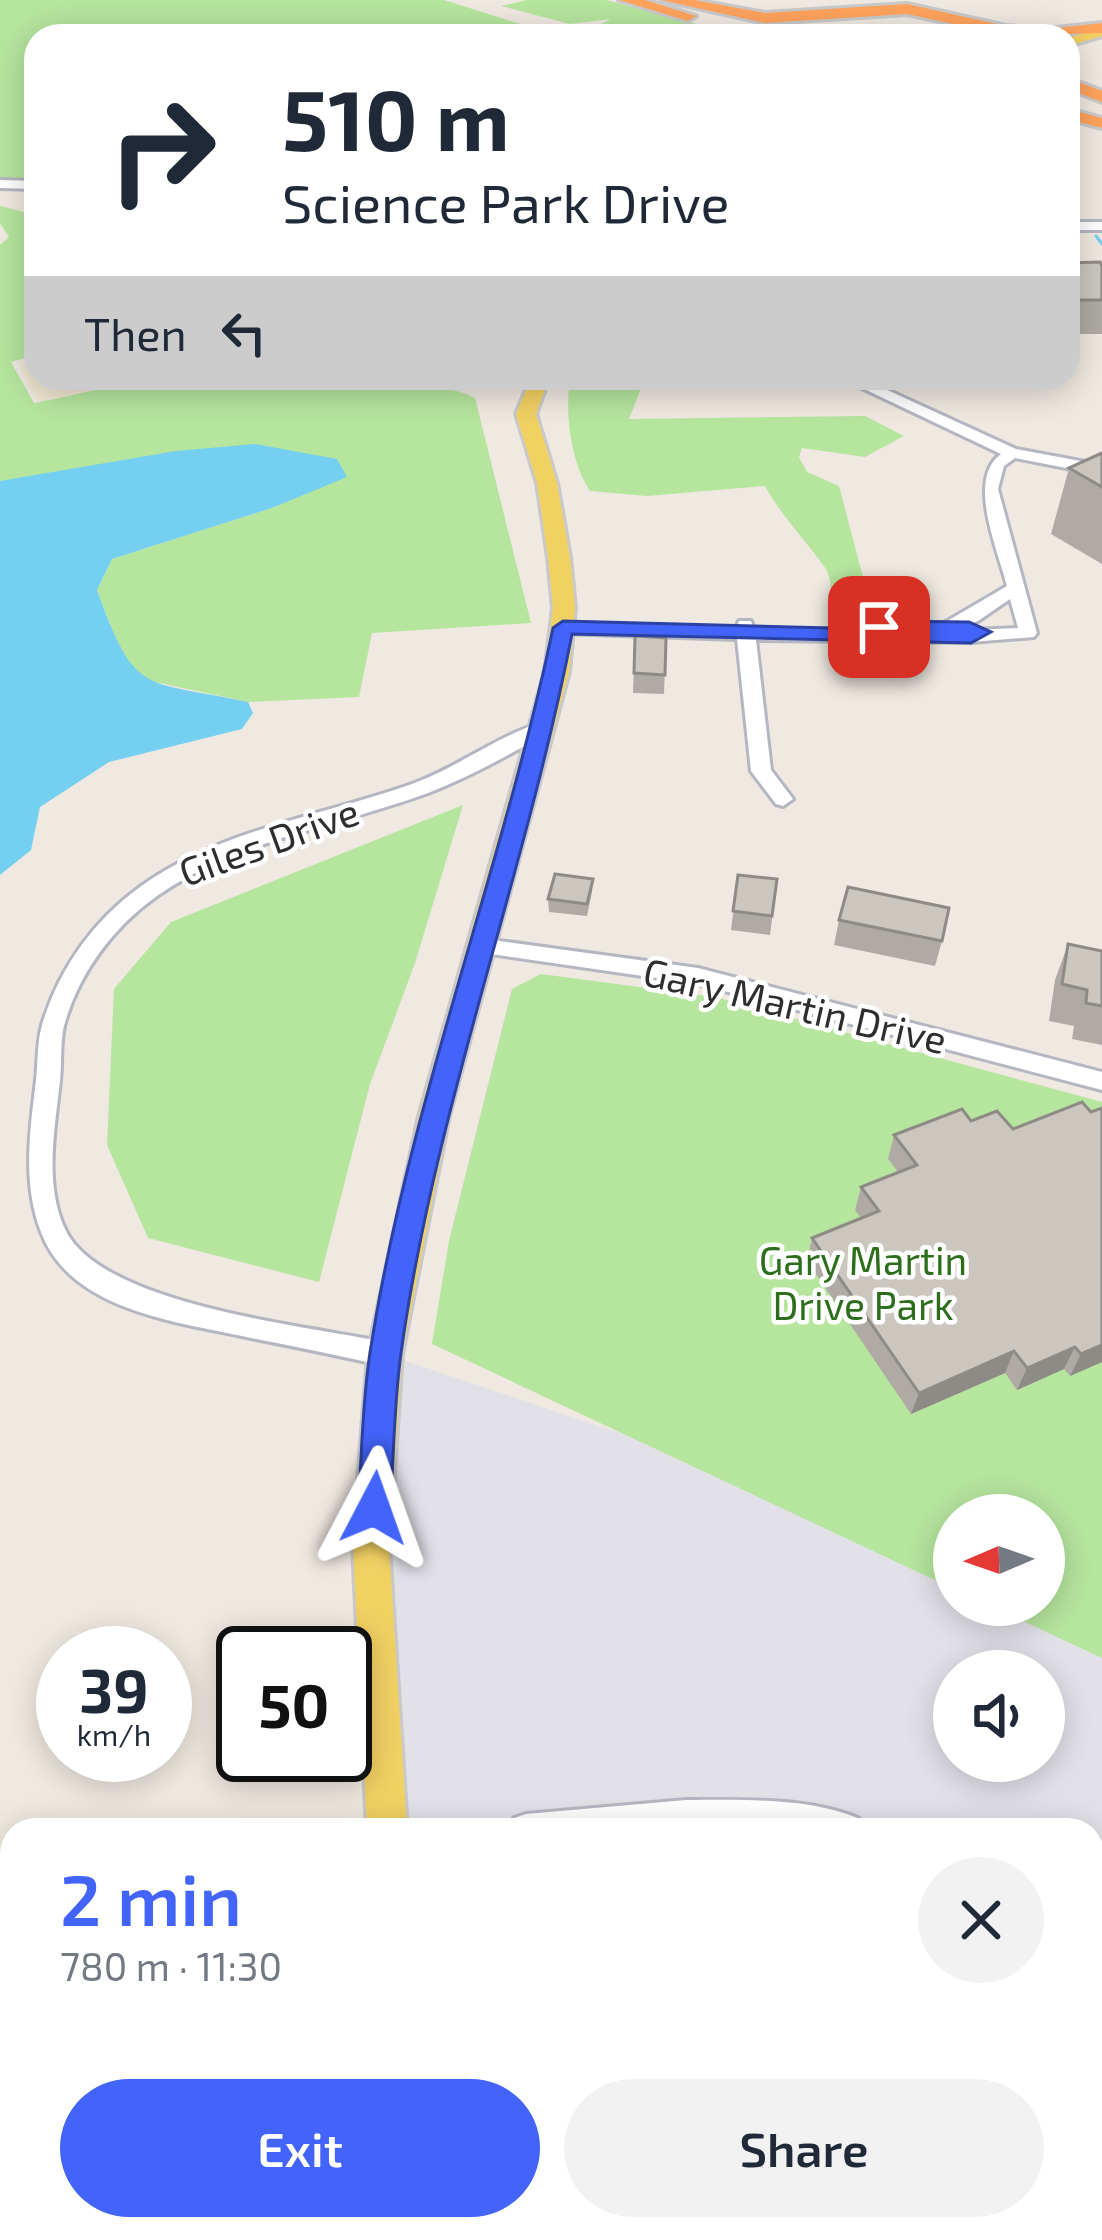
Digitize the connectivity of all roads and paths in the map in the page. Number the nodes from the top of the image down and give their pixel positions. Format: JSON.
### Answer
{"nodes":[{"id":1,"x":627,"y":0,"type":"edge"},
{"id":2,"x":655,"y":0,"type":"edge"},
{"id":3,"x":669,"y":0,"type":"edge"},
{"id":4,"x":717,"y":24,"type":"edge"},
{"id":5,"x":747,"y":24,"type":"edge"},
{"id":6,"x":844,"y":24,"type":"edge"},
{"id":7,"x":946,"y":24,"type":"edge"},
{"id":8,"x":979,"y":24,"type":"edge"},
{"id":9,"x":535,"y":390,"type":"edge"},
{"id":10,"x":875,"y":390,"type":"edge"},
{"id":11,"x":1012,"y":454,"type":"junction"},
{"id":12,"x":1102,"y":470,"type":"edge"},
{"id":13,"x":1017,"y":587,"type":"junction"},
{"id":14,"x":946,"y":627,"type":"junction"},
{"id":15,"x":563,"y":628,"type":"junction"},
{"id":16,"x":746,"y":630,"type":"junction"},
{"id":17,"x":981,"y":632,"type":"junction"},
{"id":18,"x":543,"y":728,"type":"junction"},
{"id":19,"x":783,"y":799,"type":"dead end"},
{"id":20,"x":485,"y":947,"type":"junction"},
{"id":21,"x":1102,"y":1081,"type":"edge"},
{"id":22,"x":385,"y":1354,"type":"junction"},
{"id":23,"x":386,"y":1818,"type":"edge"},
{"id":24,"x":635,"y":1818,"type":"edge"},
{"id":25,"x":774,"y":1818,"type":"edge"}],
"edges":[{"from":1,"to":4,"type":"highway"},
{"from":2,"to":5,"type":"highway"},
{"from":3,"to":8,"type":"highway"},
{"from":6,"to":7,"type":"highway"},
{"from":9,"to":15,"type":"main road"},
{"from":10,"to":11,"type":"street"},
{"from":11,"to":12,"type":"street"},
{"from":11,"to":13,"type":"street"},
{"from":13,"to":14,"type":"street"},
{"from":13,"to":17,"type":"street"},
{"from":14,"to":16,"type":"street"},
{"from":14,"to":17,"type":"street"},
{"from":15,"to":16,"type":"street"},
{"from":15,"to":18,"type":"main road"},
{"from":16,"to":17,"type":"street"},
{"from":16,"to":19,"type":"street"},
{"from":18,"to":20,"type":"main road"},
{"from":18,"to":22,"type":"street","name":"Giles Drive"},
{"from":20,"to":21,"type":"street","name":"Gary Martin Drive"},
{"from":20,"to":22,"type":"main road"},
{"from":22,"to":23,"type":"main road"},
{"from":24,"to":25,"type":"street"}]}
